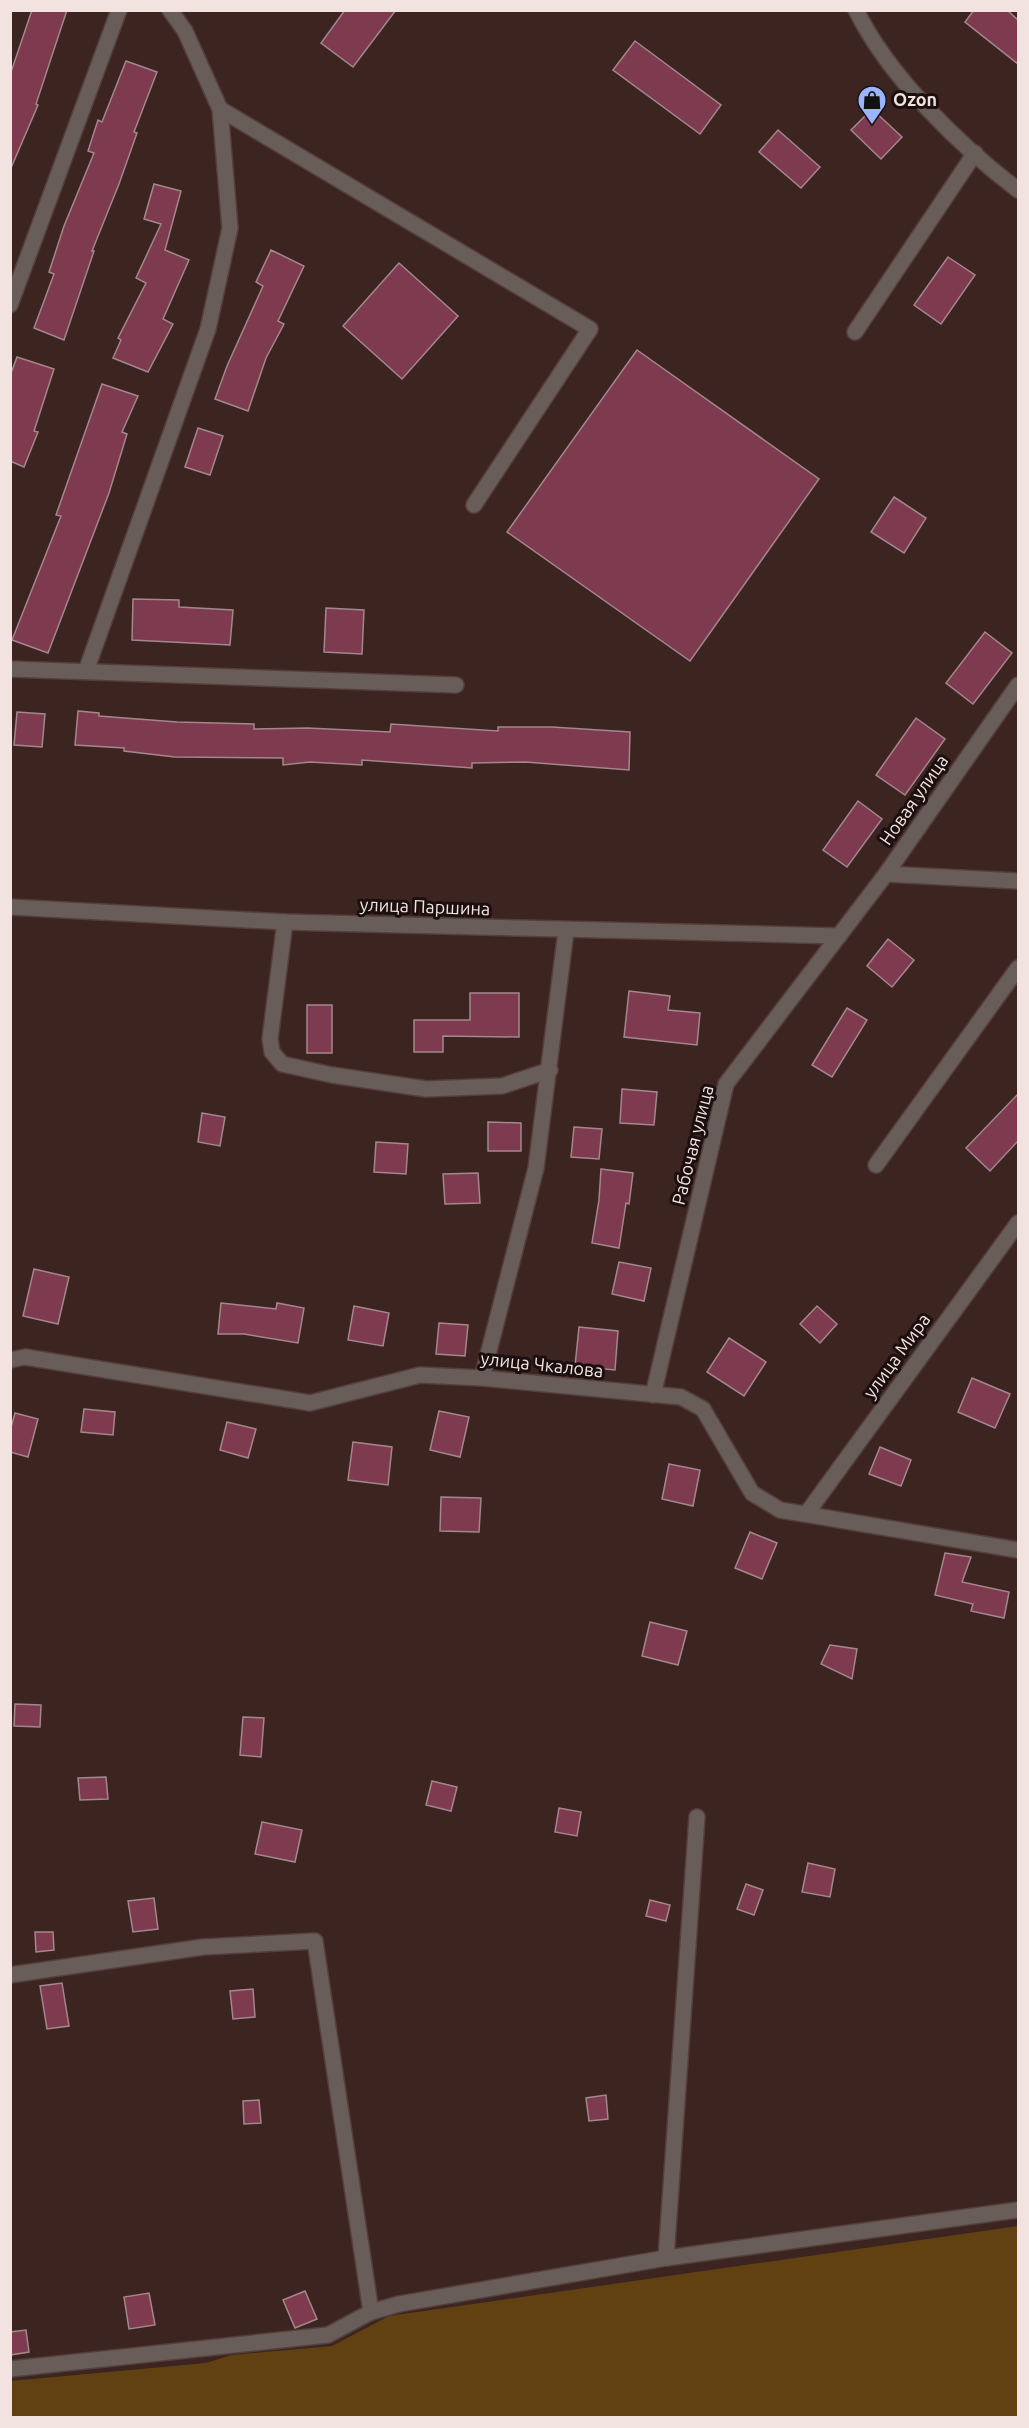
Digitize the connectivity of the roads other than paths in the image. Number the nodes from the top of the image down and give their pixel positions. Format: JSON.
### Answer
{"nodes":[{"id":1,"x":119,"y":10,"type":"edge"},
{"id":2,"x":170,"y":10,"type":"edge"},
{"id":3,"x":841,"y":10,"type":"edge"},
{"id":4,"x":857,"y":12,"type":"edge"},
{"id":5,"x":220,"y":109,"type":"junction"},
{"id":6,"x":975,"y":153,"type":"junction"},
{"id":7,"x":1018,"y":190,"type":"edge"},
{"id":8,"x":10,"y":305,"type":"edge"},
{"id":9,"x":855,"y":332,"type":"dead end"},
{"id":10,"x":474,"y":505,"type":"dead end"},
{"id":11,"x":10,"y":669,"type":"edge"},
{"id":12,"x":87,"y":671,"type":"junction"},
{"id":13,"x":456,"y":685,"type":"dead end"},
{"id":14,"x":1018,"y":685,"type":"edge"},
{"id":15,"x":886,"y":874,"type":"junction"},
{"id":16,"x":1018,"y":881,"type":"edge"},
{"id":17,"x":10,"y":907,"type":"edge"},
{"id":18,"x":285,"y":922,"type":"junction"},
{"id":19,"x":566,"y":931,"type":"junction"},
{"id":20,"x":839,"y":936,"type":"junction"},
{"id":21,"x":1018,"y":968,"type":"edge"},
{"id":22,"x":550,"y":1070,"type":"junction"},
{"id":23,"x":876,"y":1165,"type":"dead end"},
{"id":24,"x":1018,"y":1223,"type":"edge"},
{"id":25,"x":10,"y":1360,"type":"edge"},
{"id":26,"x":482,"y":1378,"type":"junction"},
{"id":27,"x":653,"y":1395,"type":"junction"},
{"id":28,"x":807,"y":1513,"type":"junction"},
{"id":29,"x":1018,"y":1550,"type":"edge"},
{"id":30,"x":697,"y":1817,"type":"dead end"},
{"id":31,"x":10,"y":1974,"type":"edge"},
{"id":32,"x":1018,"y":2210,"type":"edge"},
{"id":33,"x":666,"y":2258,"type":"junction"},
{"id":34,"x":371,"y":2312,"type":"junction"},
{"id":35,"x":10,"y":2369,"type":"edge"}],
"edges":[{"from":1,"to":8,"type":"street"},
{"from":2,"to":5,"type":"street"},
{"from":3,"to":4,"type":"street"},
{"from":4,"to":6,"type":"street"},
{"from":5,"to":10,"type":"street"},
{"from":5,"to":12,"type":"street"},
{"from":6,"to":7,"type":"street"},
{"from":6,"to":9,"type":"street"},
{"from":11,"to":12,"type":"street"},
{"from":12,"to":13,"type":"street"},
{"from":14,"to":15,"type":"street","name":"Новая улица"},
{"from":15,"to":16,"type":"street"},
{"from":15,"to":20,"type":"street","name":"Новая улица"},
{"from":17,"to":18,"type":"street","name":"улица Паршина"},
{"from":18,"to":19,"type":"street","name":"улица Паршина"},
{"from":18,"to":22,"type":"street"},
{"from":19,"to":20,"type":"street","name":"улица Паршина"},
{"from":19,"to":22,"type":"street"},
{"from":20,"to":27,"type":"street","name":"Рабочая улица"},
{"from":21,"to":23,"type":"street"},
{"from":22,"to":26,"type":"street"},
{"from":24,"to":28,"type":"street","name":"улица Мира"},
{"from":25,"to":26,"type":"street","name":"улица Чкалова"},
{"from":26,"to":27,"type":"street","name":"улица Чкалова"},
{"from":27,"to":28,"type":"street","name":"улица Чкалова"},
{"from":28,"to":29,"type":"street","name":"улица Чкалова"},
{"from":30,"to":33,"type":"street"},
{"from":31,"to":34,"type":"street"},
{"from":32,"to":33,"type":"street"},
{"from":33,"to":34,"type":"street"},
{"from":34,"to":35,"type":"street"}]}
